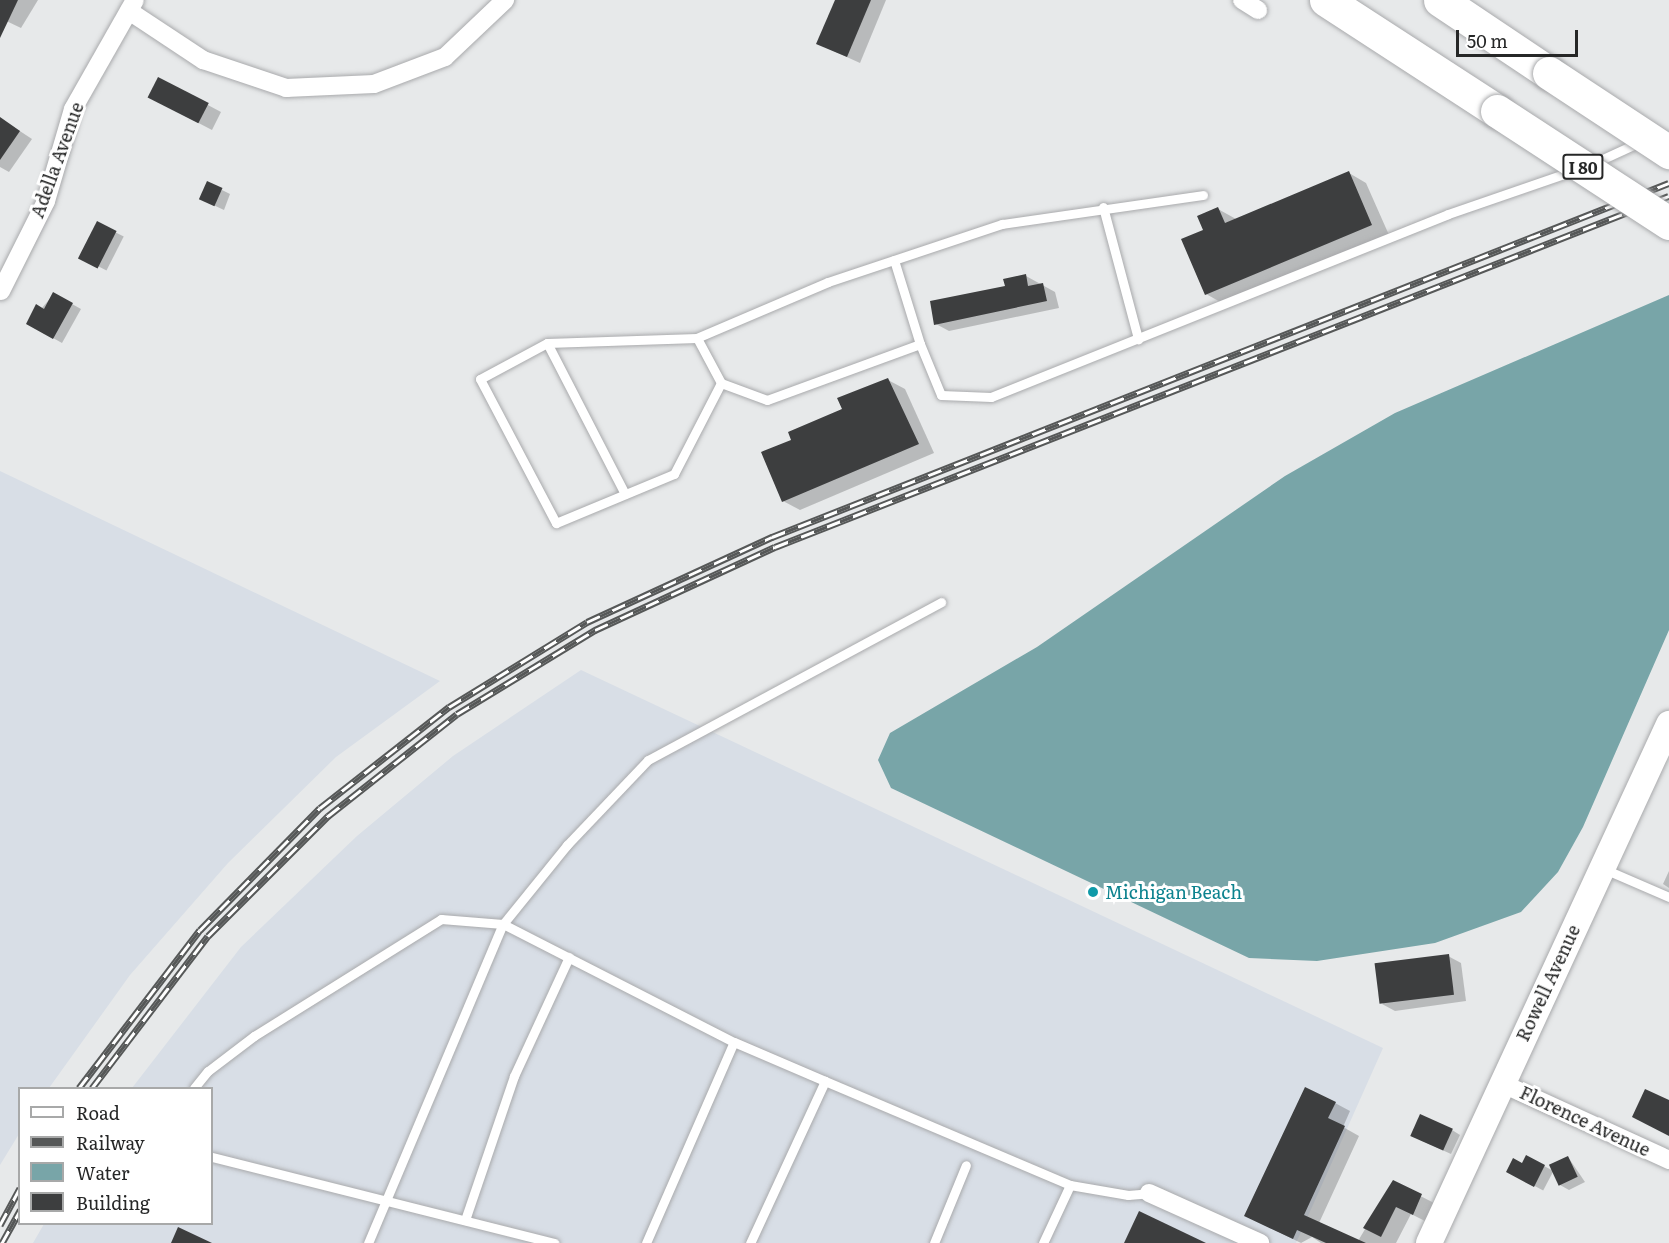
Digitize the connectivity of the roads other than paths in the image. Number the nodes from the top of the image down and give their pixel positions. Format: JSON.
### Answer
{"nodes":[{"id":1,"x":505,"y":0,"type":"edge"},
{"id":2,"x":1242,"y":0,"type":"edge"},
{"id":3,"x":1326,"y":0,"type":"edge"},
{"id":4,"x":1440,"y":0,"type":"edge"},
{"id":5,"x":132,"y":6,"type":"edge"},
{"id":6,"x":1258,"y":10,"type":"dead end"},
{"id":7,"x":1665,"y":143,"type":"edge"},
{"id":8,"x":1203,"y":195,"type":"dead end"},
{"id":9,"x":1103,"y":207,"type":"junction"},
{"id":10,"x":1669,"y":223,"type":"edge"},
{"id":11,"x":894,"y":260,"type":"junction"},
{"id":12,"x":1,"y":291,"type":"edge"},
{"id":13,"x":697,"y":338,"type":"junction"},
{"id":14,"x":1138,"y":339,"type":"junction"},
{"id":15,"x":547,"y":343,"type":"junction"},
{"id":16,"x":920,"y":344,"type":"junction"},
{"id":17,"x":722,"y":383,"type":"junction"},
{"id":18,"x":625,"y":494,"type":"junction"},
{"id":19,"x":941,"y":602,"type":"dead end"},
{"id":20,"x":1669,"y":724,"type":"edge"},
{"id":21,"x":1602,"y":868,"type":"junction"},
{"id":22,"x":1669,"y":897,"type":"edge"},
{"id":23,"x":503,"y":924,"type":"junction"},
{"id":24,"x":569,"y":957,"type":"junction"},
{"id":25,"x":734,"y":1042,"type":"junction"},
{"id":26,"x":825,"y":1081,"type":"junction"},
{"id":27,"x":1501,"y":1083,"type":"junction"},
{"id":28,"x":196,"y":1087,"type":"edge"},
{"id":29,"x":213,"y":1157,"type":"edge"},
{"id":30,"x":1669,"y":1160,"type":"edge"},
{"id":31,"x":966,"y":1165,"type":"dead end"},
{"id":32,"x":1070,"y":1185,"type":"junction"},
{"id":33,"x":1149,"y":1193,"type":"joint"},
{"id":34,"x":383,"y":1197,"type":"junction"},
{"id":35,"x":465,"y":1220,"type":"junction"},
{"id":36,"x":368,"y":1243,"type":"edge"},
{"id":37,"x":554,"y":1243,"type":"edge"},
{"id":38,"x":646,"y":1243,"type":"edge"},
{"id":39,"x":750,"y":1243,"type":"edge"},
{"id":40,"x":934,"y":1243,"type":"edge"},
{"id":41,"x":1043,"y":1243,"type":"edge"},
{"id":42,"x":1260,"y":1243,"type":"edge"},
{"id":43,"x":1429,"y":1243,"type":"edge"}],
"edges":[{"from":1,"to":5,"type":"street"},
{"from":2,"to":6,"type":"street"},
{"from":3,"to":10,"type":"highway","number":"I 80","bridge":true},
{"from":4,"to":7,"type":"highway","bridge":true},
{"from":5,"to":12,"type":"street","name":"Adella Avenue"},
{"from":7,"to":14,"type":"lane"},
{"from":8,"to":9,"type":"lane"},
{"from":9,"to":11,"type":"lane"},
{"from":9,"to":14,"type":"lane"},
{"from":11,"to":13,"type":"lane"},
{"from":11,"to":16,"type":"lane"},
{"from":13,"to":15,"type":"lane"},
{"from":13,"to":17,"type":"lane"},
{"from":14,"to":16,"type":"lane"},
{"from":15,"to":18,"type":"lane"},
{"from":15,"to":18,"type":"lane"},
{"from":16,"to":17,"type":"lane"},
{"from":17,"to":18,"type":"lane"},
{"from":19,"to":23,"type":"lane"},
{"from":20,"to":21,"type":"street","name":"Rowell Avenue"},
{"from":21,"to":22,"type":"lane"},
{"from":21,"to":27,"type":"street","name":"Rowell Avenue"},
{"from":23,"to":24,"type":"lane"},
{"from":23,"to":28,"type":"lane"},
{"from":23,"to":34,"type":"lane"},
{"from":24,"to":25,"type":"lane"},
{"from":24,"to":35,"type":"lane"},
{"from":25,"to":26,"type":"lane"},
{"from":25,"to":38,"type":"lane"},
{"from":26,"to":32,"type":"lane"},
{"from":26,"to":39,"type":"lane"},
{"from":27,"to":30,"type":"street","name":"Florence Avenue"},
{"from":27,"to":43,"type":"street","name":"Rowell Avenue"},
{"from":29,"to":34,"type":"lane"},
{"from":31,"to":40,"type":"lane"},
{"from":32,"to":33,"type":"lane"},
{"from":32,"to":41,"type":"lane"},
{"from":33,"to":42,"type":"street"},
{"from":34,"to":35,"type":"lane"},
{"from":34,"to":36,"type":"lane"},
{"from":35,"to":37,"type":"lane"}]}
